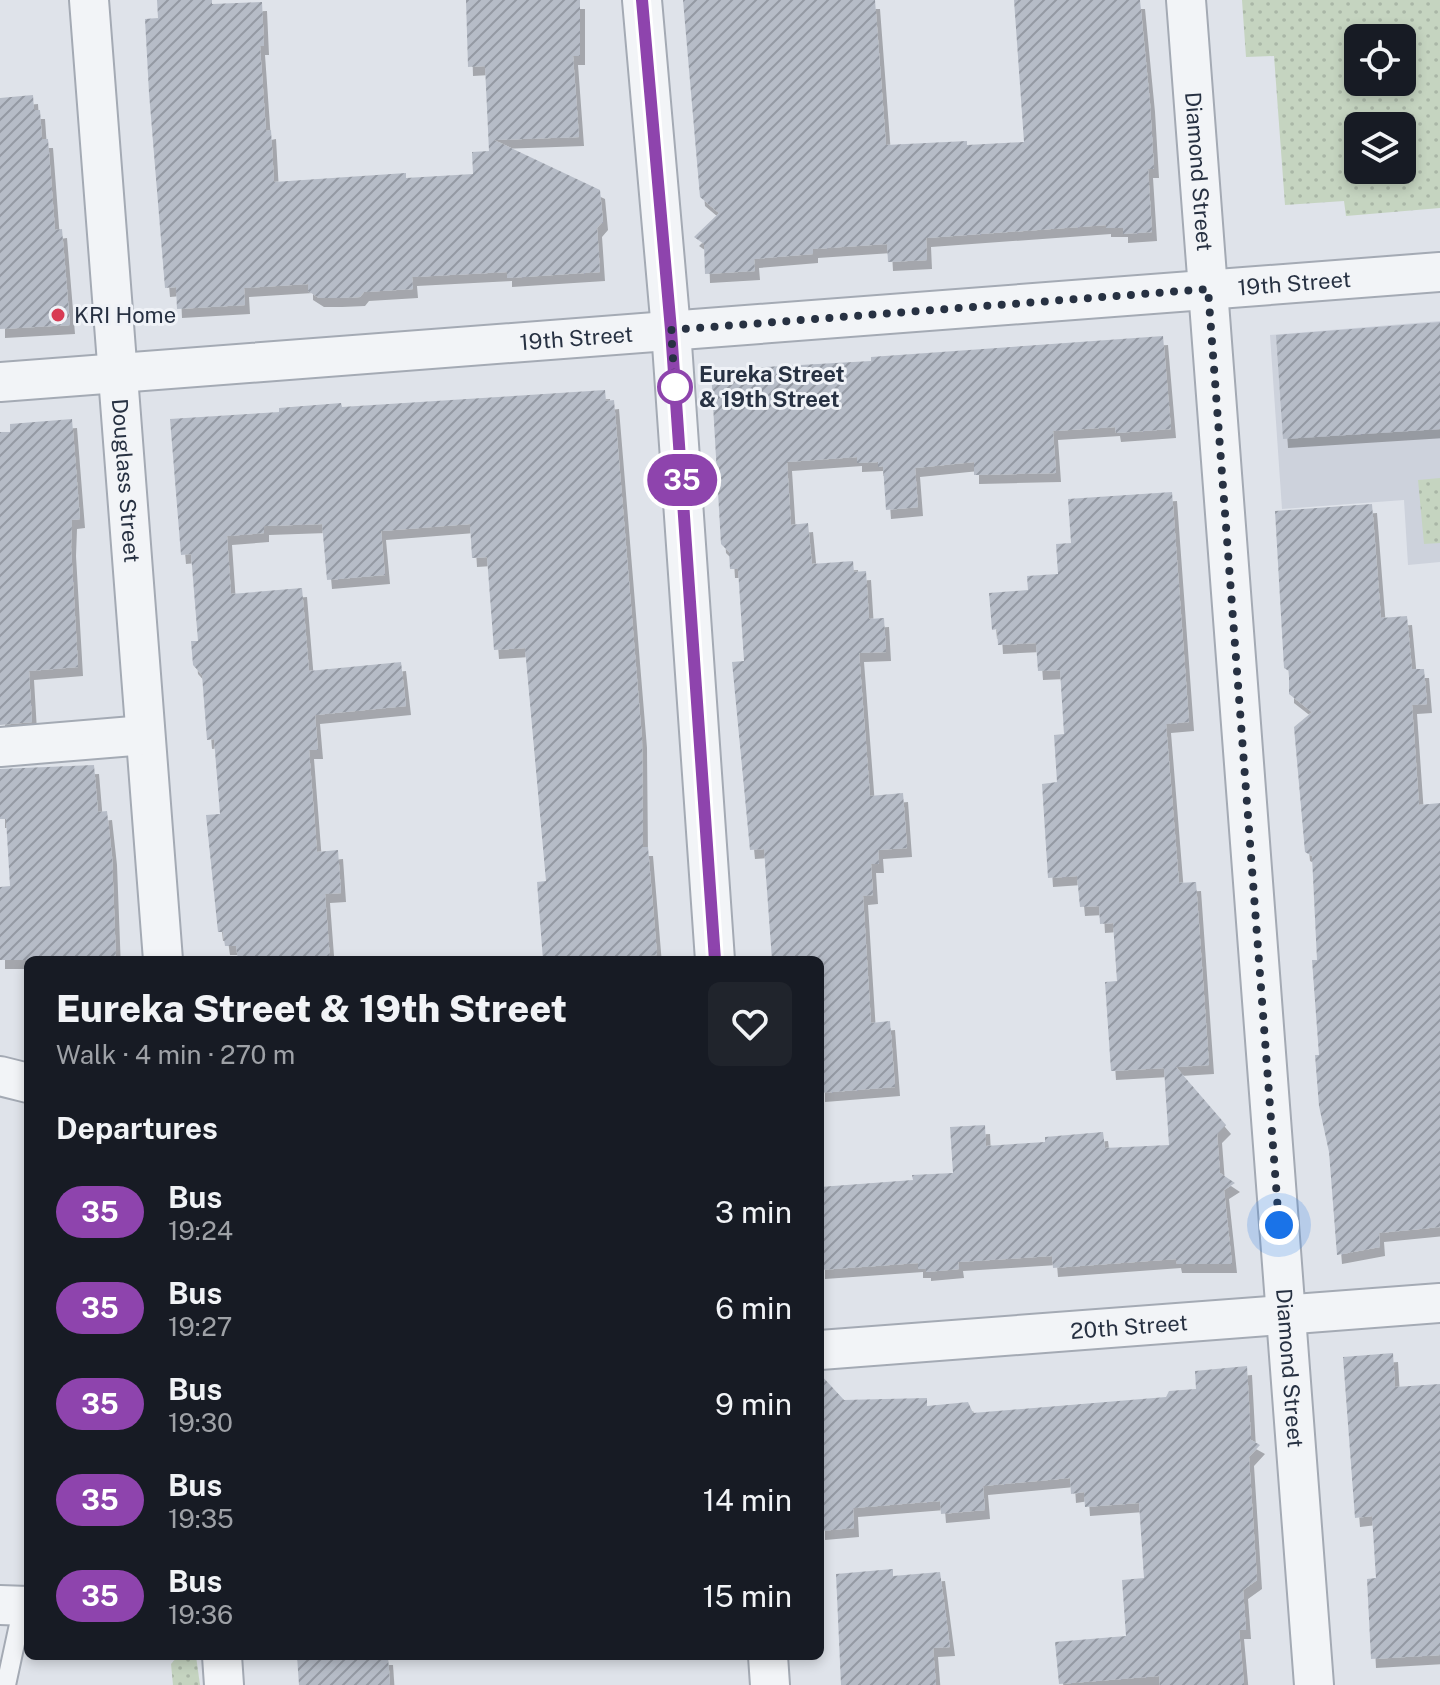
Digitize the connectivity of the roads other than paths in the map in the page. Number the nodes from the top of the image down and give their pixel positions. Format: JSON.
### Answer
{"nodes":[{"id":1,"x":89,"y":0,"type":"edge"},
{"id":2,"x":642,"y":0,"type":"edge"},
{"id":3,"x":1186,"y":0,"type":"edge"},
{"id":4,"x":1440,"y":272,"type":"edge"},
{"id":5,"x":1208,"y":289,"type":"junction"},
{"id":6,"x":671,"y":330,"type":"junction"},
{"id":7,"x":118,"y":373,"type":"junction"},
{"id":8,"x":0,"y":382,"type":"edge"},
{"id":9,"x":145,"y":735,"type":"junction"},
{"id":10,"x":0,"y":747,"type":"edge"},
{"id":11,"x":163,"y":956,"type":"edge"},
{"id":12,"x":715,"y":956,"type":"edge"},
{"id":13,"x":0,"y":1076,"type":"edge"},
{"id":14,"x":24,"y":1082,"type":"edge"},
{"id":15,"x":1440,"y":1303,"type":"edge"},
{"id":16,"x":1286,"y":1315,"type":"junction"},
{"id":17,"x":824,"y":1350,"type":"edge"},
{"id":18,"x":17,"y":1606,"type":"edge"},
{"id":19,"x":222,"y":1660,"type":"edge"},
{"id":20,"x":768,"y":1660,"type":"edge"},
{"id":21,"x":6,"y":1685,"type":"edge"},
{"id":22,"x":224,"y":1685,"type":"edge"},
{"id":23,"x":770,"y":1685,"type":"edge"},
{"id":24,"x":1314,"y":1685,"type":"edge"}],
"edges":[{"from":1,"to":7,"type":"street","name":"Douglass Street"},
{"from":2,"to":6,"type":"street"},
{"from":3,"to":5,"type":"street","name":"Diamond Street"},
{"from":4,"to":5,"type":"street","name":"19th Street"},
{"from":5,"to":6,"type":"street","name":"19th Street"},
{"from":5,"to":16,"type":"street","name":"Diamond Street"},
{"from":6,"to":7,"type":"street","name":"19th Street"},
{"from":6,"to":12,"type":"street"},
{"from":7,"to":8,"type":"street","name":"19th Street"},
{"from":7,"to":9,"type":"street","name":"Douglass Street"},
{"from":9,"to":10,"type":"street"},
{"from":9,"to":11,"type":"street","name":"Douglass Street"},
{"from":13,"to":14,"type":"street"},
{"from":15,"to":16,"type":"street","name":"20th Street"},
{"from":16,"to":17,"type":"street","name":"20th Street"},
{"from":16,"to":24,"type":"street","name":"Diamond Street"},
{"from":18,"to":21,"type":"lane"},
{"from":19,"to":22,"type":"street"},
{"from":20,"to":23,"type":"street"}]}
